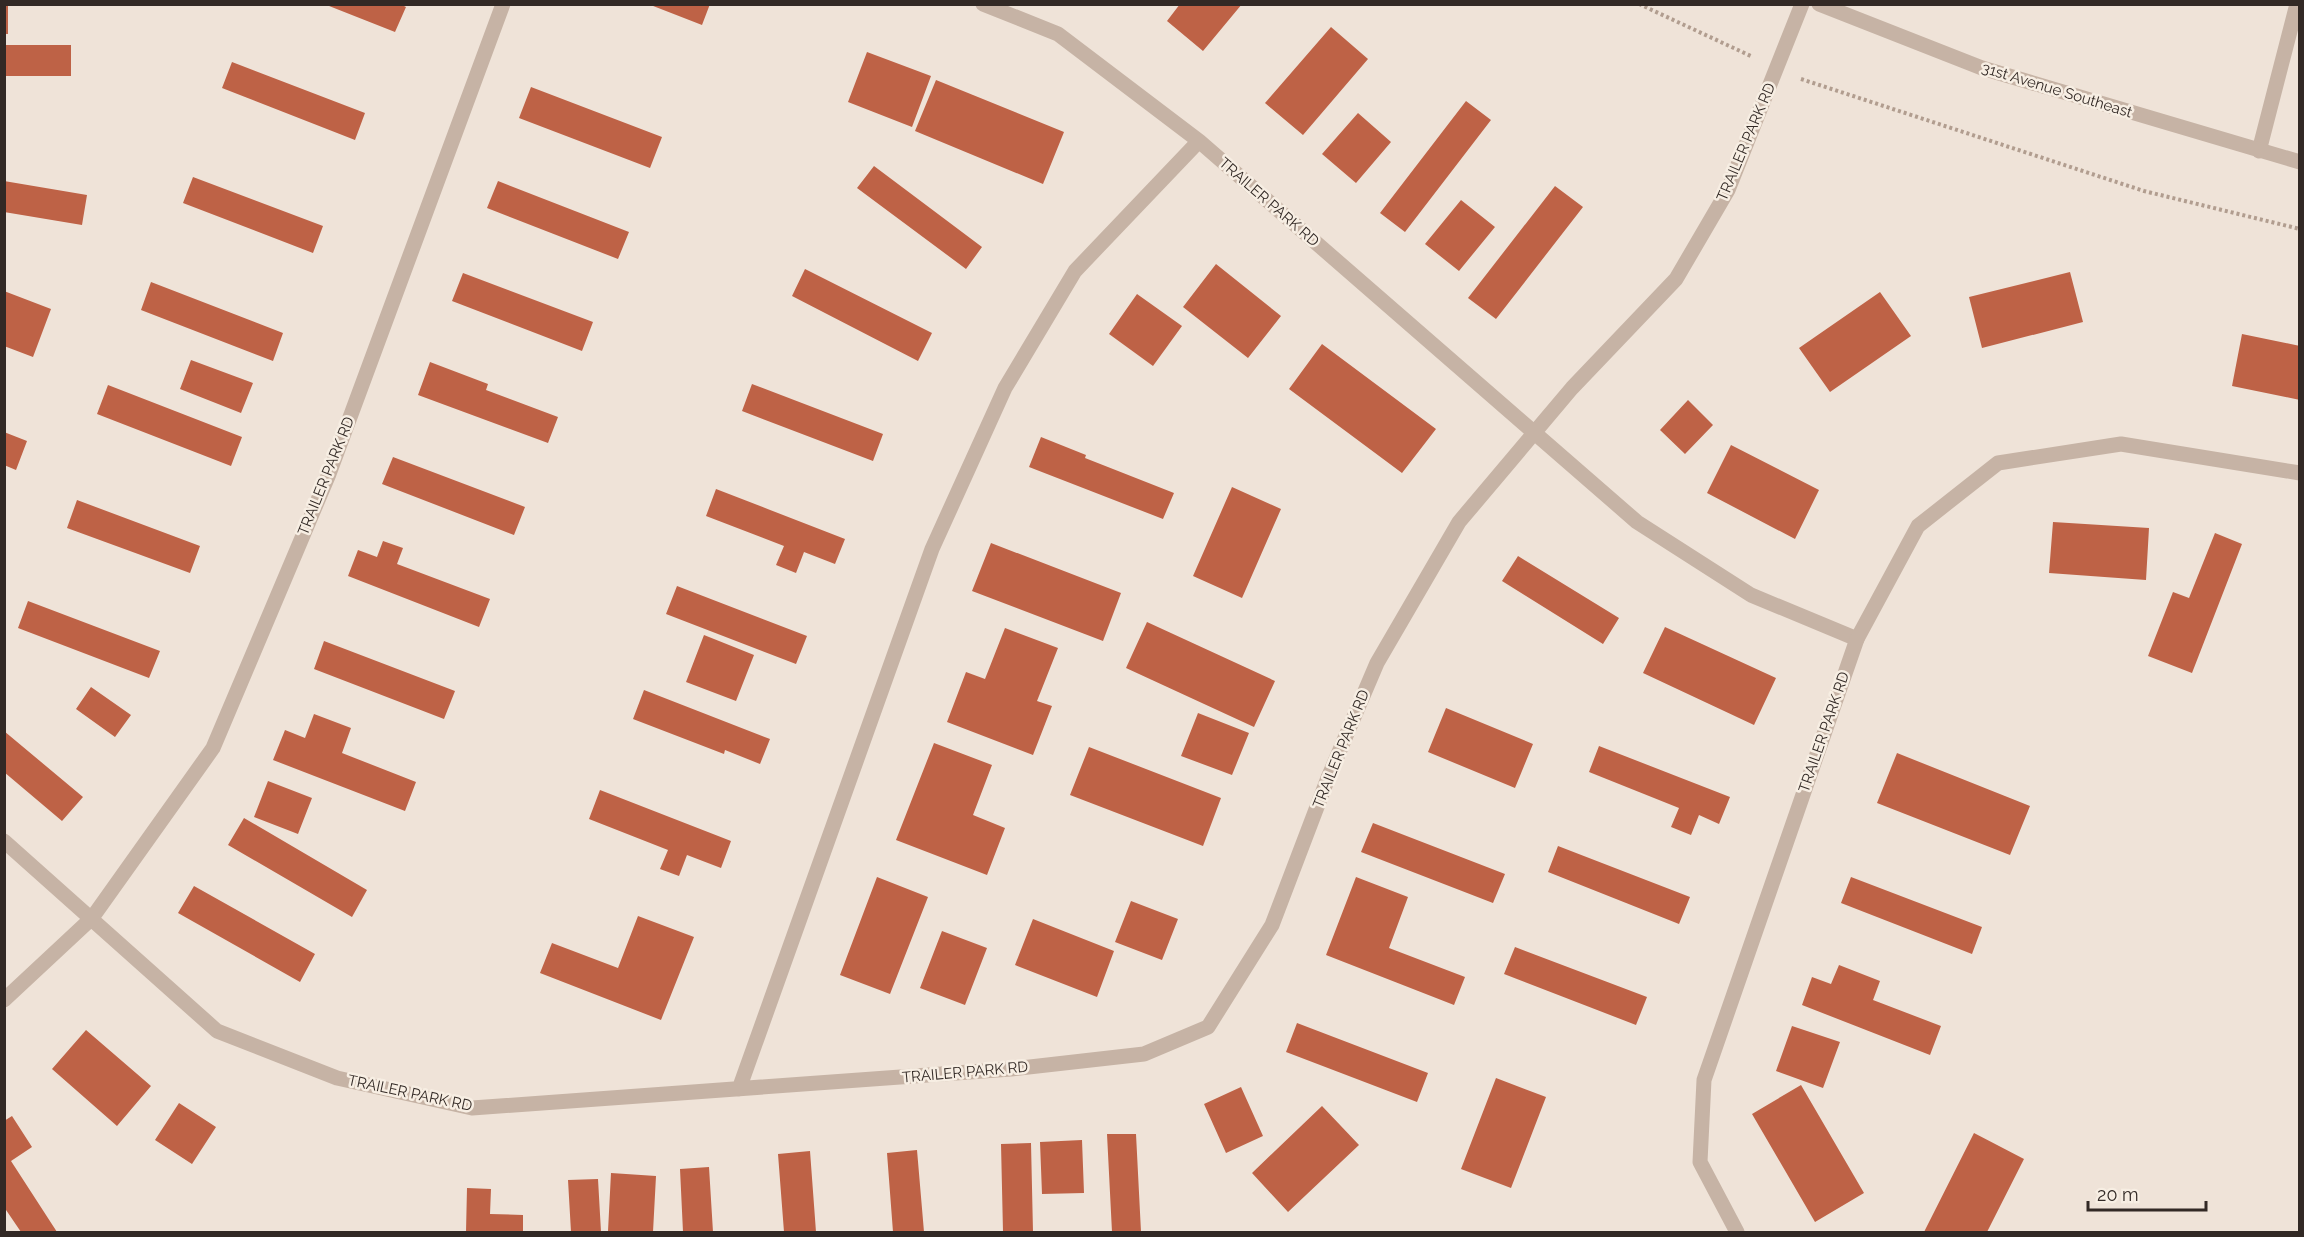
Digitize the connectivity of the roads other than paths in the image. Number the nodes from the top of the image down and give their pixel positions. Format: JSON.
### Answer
{"nodes":[{"id":1,"x":503,"y":4,"type":"edge"},
{"id":2,"x":983,"y":4,"type":"edge"},
{"id":3,"x":1802,"y":4,"type":"edge"},
{"id":4,"x":1819,"y":4,"type":"edge"},
{"id":5,"x":2296,"y":4,"type":"edge"},
{"id":6,"x":1199,"y":141,"type":"junction"},
{"id":7,"x":2259,"y":151,"type":"junction"},
{"id":8,"x":2300,"y":162,"type":"edge"},
{"id":9,"x":1534,"y":434,"type":"junction"},
{"id":10,"x":2300,"y":473,"type":"edge"},
{"id":11,"x":1857,"y":639,"type":"junction"},
{"id":12,"x":4,"y":841,"type":"edge"},
{"id":13,"x":92,"y":918,"type":"junction"},
{"id":14,"x":4,"y":1000,"type":"edge"},
{"id":15,"x":739,"y":1089,"type":"junction"},
{"id":16,"x":1737,"y":1233,"type":"edge"}],
"edges":[{"from":1,"to":13,"type":"street","name":"TRAILER PARK RD"},
{"from":2,"to":6,"type":"street","name":"TRAILER PARK RD"},
{"from":3,"to":9,"type":"street","name":"TRAILER PARK RD"},
{"from":4,"to":7,"type":"street","name":"31st Avenue Southeast"},
{"from":5,"to":7,"type":"street"},
{"from":6,"to":9,"type":"street","name":"TRAILER PARK RD"},
{"from":6,"to":15,"type":"street"},
{"from":7,"to":8,"type":"street","name":"31st Avenue Southeast"},
{"from":9,"to":11,"type":"street","name":"TRAILER PARK RD"},
{"from":9,"to":15,"type":"street","name":"TRAILER PARK RD"},
{"from":10,"to":11,"type":"street","name":"TRAILER PARK RD"},
{"from":11,"to":16,"type":"street","name":"TRAILER PARK RD"},
{"from":12,"to":13,"type":"street","name":"TRAILER PARK RD"},
{"from":13,"to":14,"type":"street","name":"TRAILER PARK RD"},
{"from":13,"to":15,"type":"street","name":"TRAILER PARK RD"}]}
